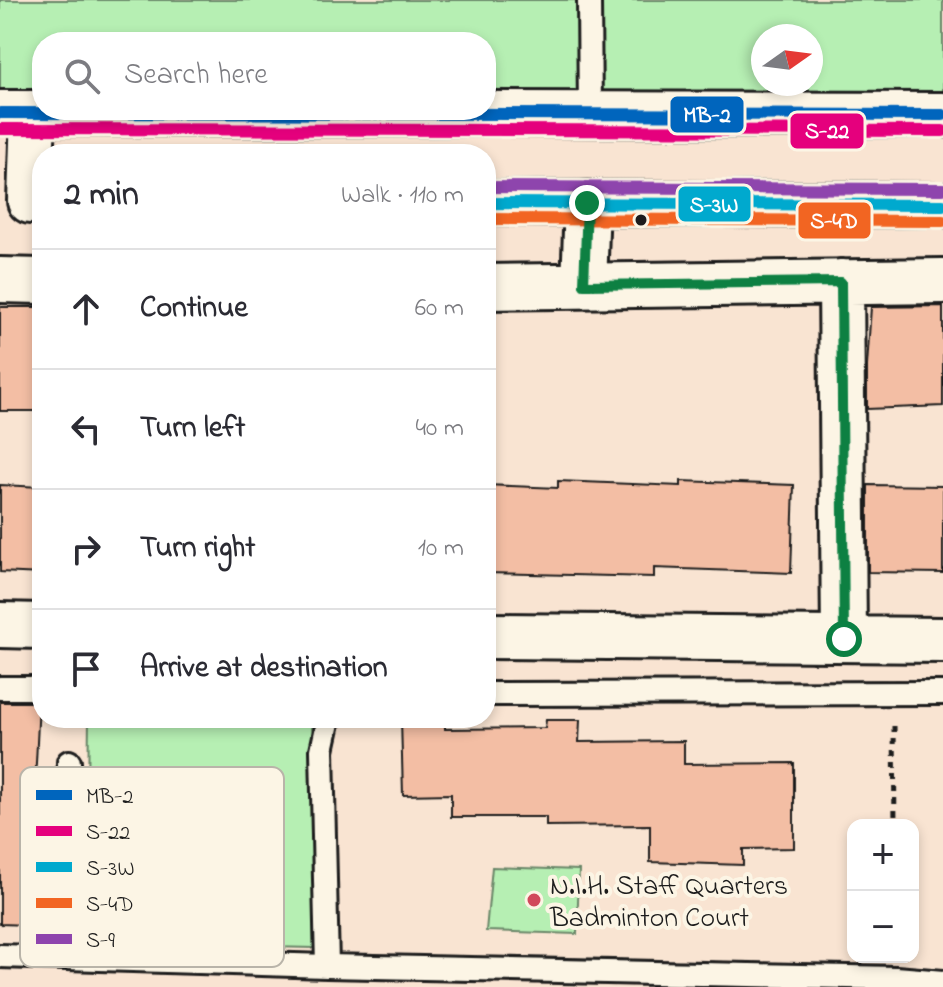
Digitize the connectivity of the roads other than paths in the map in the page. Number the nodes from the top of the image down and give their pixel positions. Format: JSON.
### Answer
{"nodes":[{"id":1,"x":589,"y":0,"type":"edge"},
{"id":2,"x":17,"y":113,"type":"edge"},
{"id":3,"x":496,"y":114,"type":"edge"},
{"id":4,"x":590,"y":114,"type":"junction"},
{"id":5,"x":943,"y":115,"type":"edge"},
{"id":6,"x":24,"y":201,"type":"edge"},
{"id":7,"x":496,"y":203,"type":"edge"},
{"id":8,"x":587,"y":203,"type":"junction"},
{"id":9,"x":943,"y":205,"type":"edge"},
{"id":10,"x":0,"y":280,"type":"edge"},
{"id":11,"x":32,"y":281,"type":"edge"},
{"id":12,"x":943,"y":281,"type":"edge"},
{"id":13,"x":841,"y":282,"type":"junction"},
{"id":14,"x":584,"y":285,"type":"junction"},
{"id":15,"x":496,"y":287,"type":"edge"},
{"id":16,"x":0,"y":625,"type":"edge"},
{"id":17,"x":32,"y":626,"type":"edge"},
{"id":18,"x":496,"y":636,"type":"edge"},
{"id":19,"x":844,"y":639,"type":"junction"},
{"id":20,"x":943,"y":640,"type":"edge"},
{"id":21,"x":0,"y":688,"type":"edge"},
{"id":22,"x":32,"y":688,"type":"edge"},
{"id":23,"x":943,"y":693,"type":"edge"},
{"id":24,"x":496,"y":694,"type":"edge"},
{"id":25,"x":327,"y":728,"type":"edge"},
{"id":26,"x":69,"y":762,"type":"dead end"},
{"id":27,"x":69,"y":767,"type":"edge"},
{"id":28,"x":0,"y":956,"type":"edge"},
{"id":29,"x":20,"y":957,"type":"edge"},
{"id":30,"x":284,"y":965,"type":"edge"},
{"id":31,"x":327,"y":966,"type":"junction"},
{"id":32,"x":943,"y":982,"type":"edge"}],
"edges":[{"from":1,"to":4,"type":"lane"},
{"from":2,"to":6,"type":"main road"},
{"from":3,"to":4,"type":"main road"},
{"from":4,"to":5,"type":"main road"},
{"from":7,"to":8,"type":"main road"},
{"from":8,"to":9,"type":"main road"},
{"from":8,"to":14,"type":"main road"},
{"from":10,"to":11,"type":"main road"},
{"from":12,"to":13,"type":"main road"},
{"from":13,"to":14,"type":"main road"},
{"from":13,"to":19,"type":"main road"},
{"from":14,"to":15,"type":"main road"},
{"from":16,"to":17,"type":"main road"},
{"from":18,"to":19,"type":"main road"},
{"from":19,"to":20,"type":"main road"},
{"from":21,"to":22,"type":"lane"},
{"from":23,"to":24,"type":"lane"},
{"from":25,"to":31,"type":"lane"},
{"from":26,"to":27,"type":"lane"},
{"from":28,"to":29,"type":"lane"},
{"from":30,"to":31,"type":"lane"},
{"from":31,"to":32,"type":"lane"}]}
